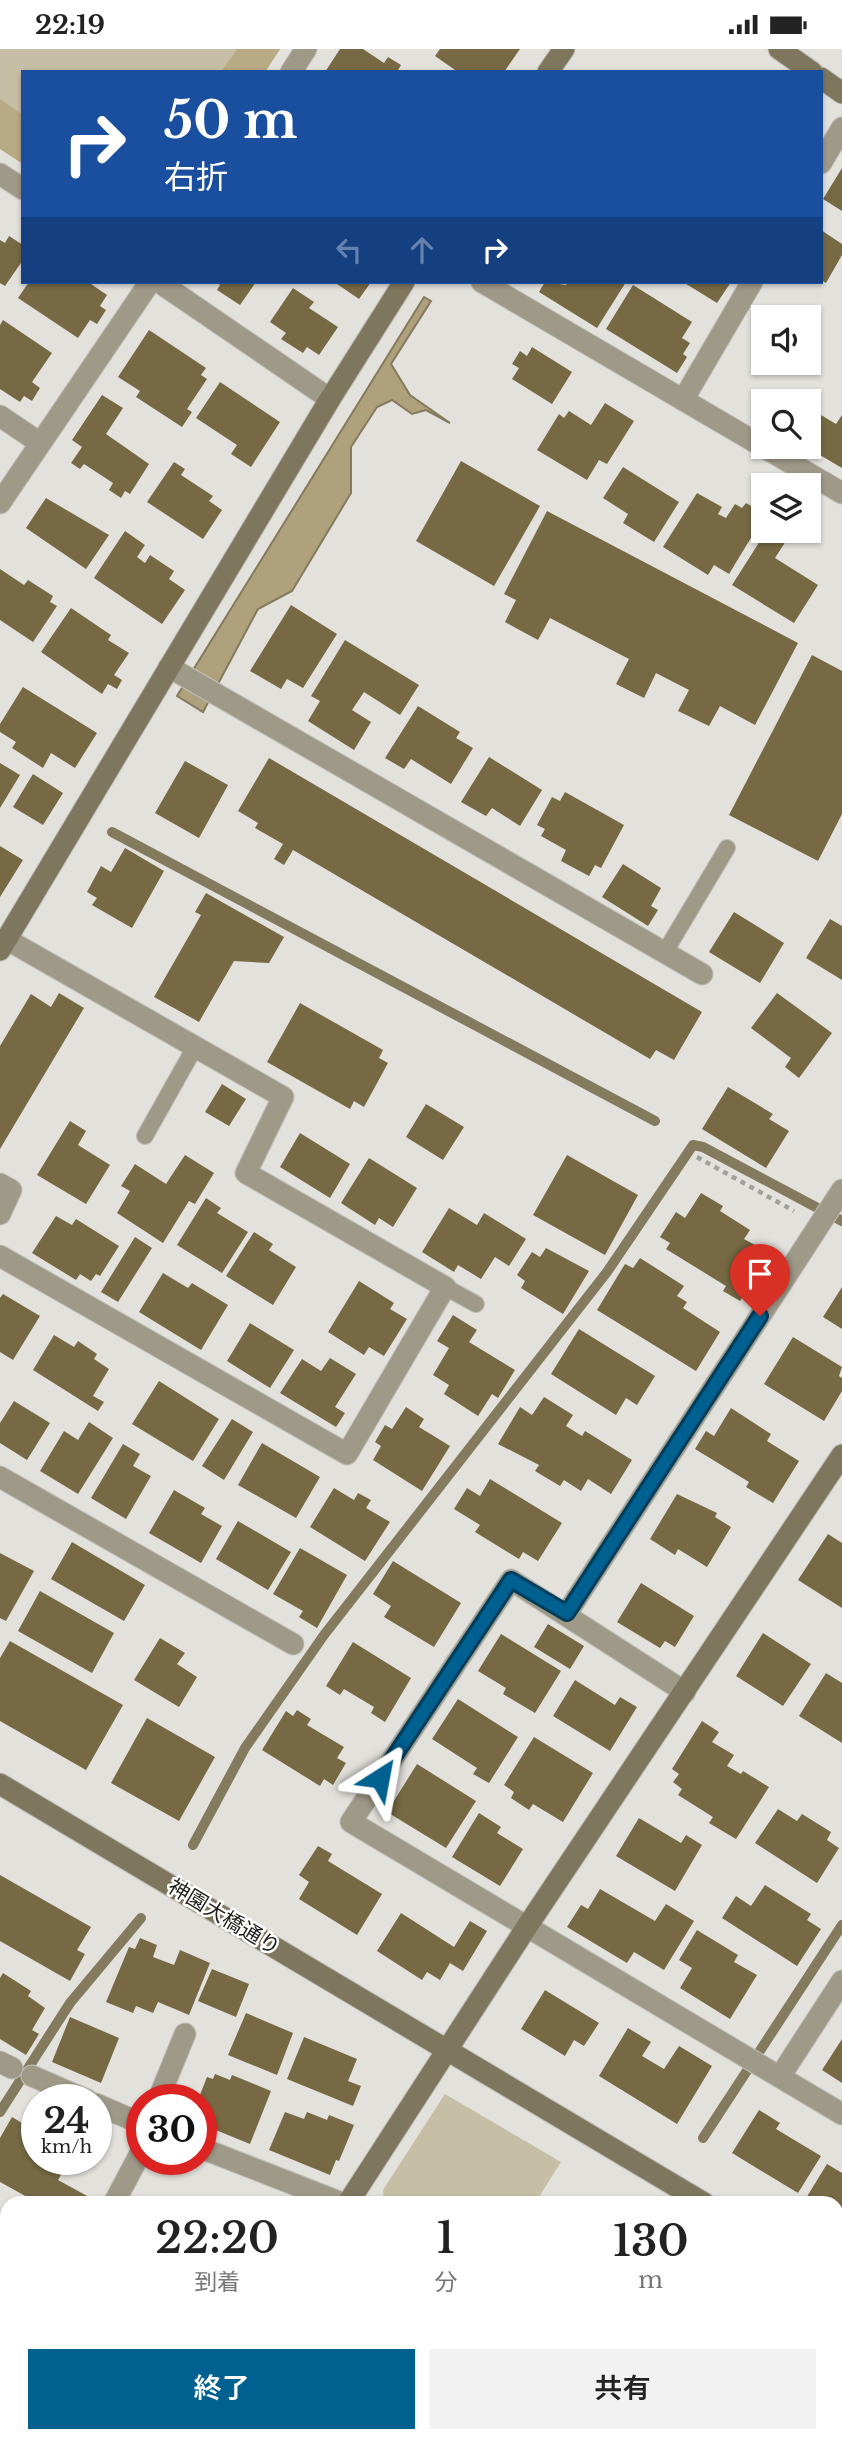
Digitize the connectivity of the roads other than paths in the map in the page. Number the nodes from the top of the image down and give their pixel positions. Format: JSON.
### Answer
{"nodes":[{"id":1,"x":306,"y":49,"type":"edge"},
{"id":2,"x":564,"y":49,"type":"edge"},
{"id":3,"x":779,"y":49,"type":"edge"},
{"id":4,"x":292,"y":70,"type":"edge"},
{"id":5,"x":549,"y":70,"type":"edge"},
{"id":6,"x":808,"y":70,"type":"edge"},
{"id":7,"x":823,"y":79,"type":"edge"},
{"id":8,"x":842,"y":93,"type":"edge"},
{"id":9,"x":842,"y":128,"type":"edge"},
{"id":10,"x":823,"y":160,"type":"edge"},
{"id":11,"x":0,"y":174,"type":"edge"},
{"id":12,"x":21,"y":188,"type":"edge"},
{"id":13,"x":149,"y":284,"type":"edge"},
{"id":14,"x":162,"y":284,"type":"edge"},
{"id":15,"x":403,"y":284,"type":"edge"},
{"id":16,"x":485,"y":284,"type":"edge"},
{"id":17,"x":751,"y":284,"type":"edge"},
{"id":18,"x":330,"y":399,"type":"junction"},
{"id":19,"x":683,"y":400,"type":"junction"},
{"id":20,"x":0,"y":416,"type":"edge"},
{"id":21,"x":40,"y":443,"type":"junction"},
{"id":22,"x":842,"y":493,"type":"edge"},
{"id":23,"x":0,"y":503,"type":"edge"},
{"id":24,"x":177,"y":671,"type":"junction"},
{"id":25,"x":727,"y":848,"type":"dead end"},
{"id":26,"x":3,"y":945,"type":"edge"},
{"id":27,"x":665,"y":952,"type":"junction"},
{"id":28,"x":702,"y":974,"type":"dead end"},
{"id":29,"x":195,"y":1047,"type":"junction"},
{"id":30,"x":145,"y":1136,"type":"dead end"},
{"id":31,"x":0,"y":1184,"type":"edge"},
{"id":32,"x":838,"y":1196,"type":"edge"},
{"id":33,"x":0,"y":1214,"type":"edge"},
{"id":34,"x":0,"y":1256,"type":"edge"},
{"id":35,"x":445,"y":1287,"type":"junction"},
{"id":36,"x":476,"y":1304,"type":"dead end"},
{"id":37,"x":842,"y":1455,"type":"edge"},
{"id":38,"x":0,"y":1477,"type":"edge"},
{"id":39,"x":567,"y":1613,"type":"junction"},
{"id":40,"x":293,"y":1644,"type":"dead end"},
{"id":41,"x":685,"y":1692,"type":"junction"},
{"id":42,"x":0,"y":1784,"type":"edge"},
{"id":43,"x":526,"y":1928,"type":"junction"},
{"id":44,"x":842,"y":1981,"type":"edge"},
{"id":45,"x":186,"y":2034,"type":"dead end"},
{"id":46,"x":449,"y":2050,"type":"junction"},
{"id":47,"x":774,"y":2071,"type":"junction"},
{"id":48,"x":32,"y":2076,"type":"dead end"},
{"id":49,"x":50,"y":2084,"type":"edge"},
{"id":50,"x":165,"y":2084,"type":"edge"},
{"id":51,"x":842,"y":2113,"type":"edge"},
{"id":52,"x":217,"y":2154,"type":"edge"},
{"id":53,"x":129,"y":2175,"type":"edge"},
{"id":54,"x":118,"y":2196,"type":"edge"},
{"id":55,"x":324,"y":2196,"type":"edge"},
{"id":56,"x":353,"y":2196,"type":"edge"},
{"id":57,"x":692,"y":2196,"type":"edge"}],
"edges":[{"from":1,"to":4,"type":"street"},
{"from":2,"to":5,"type":"street"},
{"from":3,"to":6,"type":"street"},
{"from":7,"to":8,"type":"street"},
{"from":9,"to":10,"type":"street"},
{"from":11,"to":12,"type":"street"},
{"from":13,"to":21,"type":"street"},
{"from":14,"to":18,"type":"street"},
{"from":15,"to":18,"type":"street"},
{"from":16,"to":19,"type":"street"},
{"from":17,"to":19,"type":"street"},
{"from":18,"to":24,"type":"street"},
{"from":19,"to":22,"type":"street"},
{"from":20,"to":21,"type":"street"},
{"from":21,"to":23,"type":"street"},
{"from":24,"to":26,"type":"street"},
{"from":24,"to":27,"type":"street"},
{"from":25,"to":27,"type":"lane"},
{"from":26,"to":29,"type":"street"},
{"from":27,"to":28,"type":"street"},
{"from":29,"to":30,"type":"lane"},
{"from":29,"to":35,"type":"street"},
{"from":31,"to":33,"type":"street"},
{"from":32,"to":39,"type":"street"},
{"from":34,"to":35,"type":"street"},
{"from":35,"to":36,"type":"lane"},
{"from":37,"to":41,"type":"street"},
{"from":38,"to":40,"type":"street"},
{"from":39,"to":41,"type":"street"},
{"from":39,"to":43,"type":"street"},
{"from":41,"to":43,"type":"street"},
{"from":42,"to":46,"type":"street","name":"神園大橋通り"},
{"from":43,"to":46,"type":"street"},
{"from":43,"to":47,"type":"street"},
{"from":44,"to":47,"type":"street"},
{"from":45,"to":50,"type":"street"},
{"from":46,"to":56,"type":"street"},
{"from":46,"to":57,"type":"street","name":"神園大橋通り"},
{"from":47,"to":51,"type":"street"},
{"from":48,"to":49,"type":"street"},
{"from":52,"to":55,"type":"street"},
{"from":53,"to":54,"type":"street"}]}
